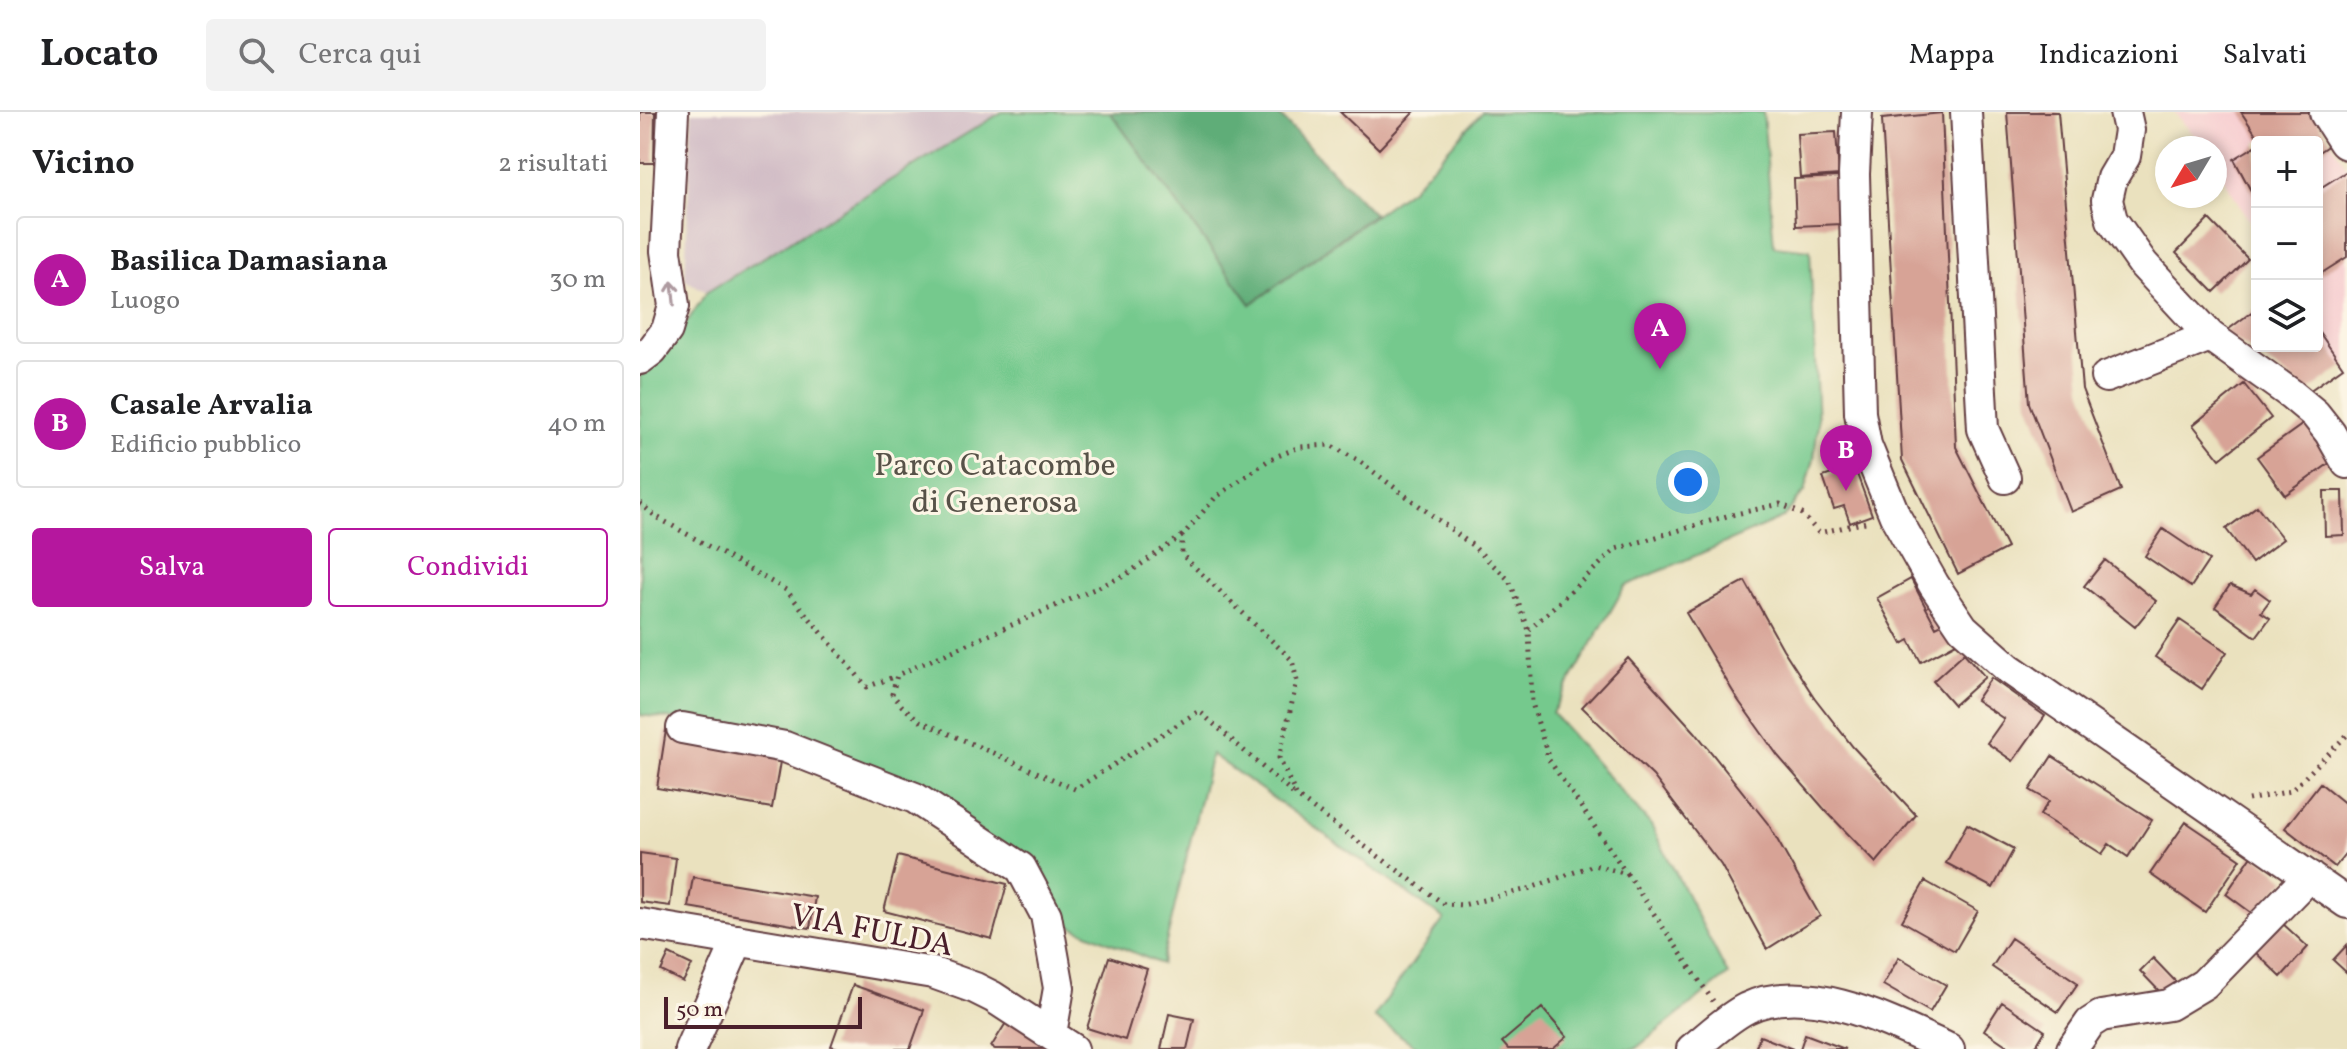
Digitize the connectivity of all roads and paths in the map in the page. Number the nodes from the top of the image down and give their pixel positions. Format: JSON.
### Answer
{"nodes":[{"id":1,"x":673,"y":112,"type":"edge"},
{"id":2,"x":1857,"y":112,"type":"edge"},
{"id":3,"x":1966,"y":112,"type":"edge"},
{"id":4,"x":2125,"y":112,"type":"edge"},
{"id":5,"x":2329,"y":112,"type":"edge"},
{"id":6,"x":2347,"y":140,"type":"edge"},
{"id":7,"x":2210,"y":336,"type":"junction"},
{"id":8,"x":640,"y":359,"type":"edge"},
{"id":9,"x":2106,"y":377,"type":"dead end"},
{"id":10,"x":2347,"y":463,"type":"edge"},
{"id":11,"x":2005,"y":478,"type":"dead end"},
{"id":12,"x":640,"y":503,"type":"edge"},
{"id":13,"x":1895,"y":516,"type":"junction"},
{"id":14,"x":1182,"y":536,"type":"junction"},
{"id":15,"x":1529,"y":630,"type":"junction"},
{"id":16,"x":897,"y":675,"type":"junction"},
{"id":17,"x":682,"y":728,"type":"dead end"},
{"id":18,"x":2347,"y":735,"type":"edge"},
{"id":19,"x":1297,"y":797,"type":"junction"},
{"id":20,"x":2203,"y":804,"type":"junction"},
{"id":21,"x":1627,"y":874,"type":"junction"},
{"id":22,"x":2309,"y":876,"type":"junction"},
{"id":23,"x":2347,"y":903,"type":"edge"},
{"id":24,"x":640,"y":924,"type":"edge"},
{"id":25,"x":738,"y":940,"type":"junction"},
{"id":26,"x":1727,"y":1022,"type":"junction"},
{"id":27,"x":1062,"y":1042,"type":"edge"},
{"id":28,"x":690,"y":1049,"type":"edge"},
{"id":29,"x":1692,"y":1049,"type":"edge"},
{"id":30,"x":1949,"y":1049,"type":"edge"},
{"id":31,"x":2072,"y":1049,"type":"edge"}],
"edges":[{"from":8,"to":1,"type":"street","one_way":true},
{"from":2,"to":13,"type":"street"},
{"from":3,"to":11,"type":"street"},
{"from":4,"to":7,"type":"street"},
{"from":5,"to":6,"type":"main road"},
{"from":7,"to":9,"type":"street"},
{"from":7,"to":10,"type":"street"},
{"from":12,"to":16,"type":"path"},
{"from":13,"to":15,"type":"path"},
{"from":13,"to":20,"type":"street"},
{"from":14,"to":15,"type":"path"},
{"from":14,"to":16,"type":"path"},
{"from":14,"to":19,"type":"path"},
{"from":15,"to":21,"type":"path"},
{"from":16,"to":19,"type":"path"},
{"from":17,"to":27,"type":"street"},
{"from":18,"to":20,"type":"path"},
{"from":19,"to":21,"type":"path"},
{"from":20,"to":22,"type":"street"},
{"from":21,"to":26,"type":"path"},
{"from":22,"to":23,"type":"street"},
{"from":22,"to":31,"type":"street"},
{"from":24,"to":25,"type":"street","name":"VIA FULDA"},
{"from":25,"to":27,"type":"street","name":"VIA FULDA"},
{"from":25,"to":28,"type":"street"},
{"from":26,"to":29,"type":"street"},
{"from":26,"to":30,"type":"street"}]}
